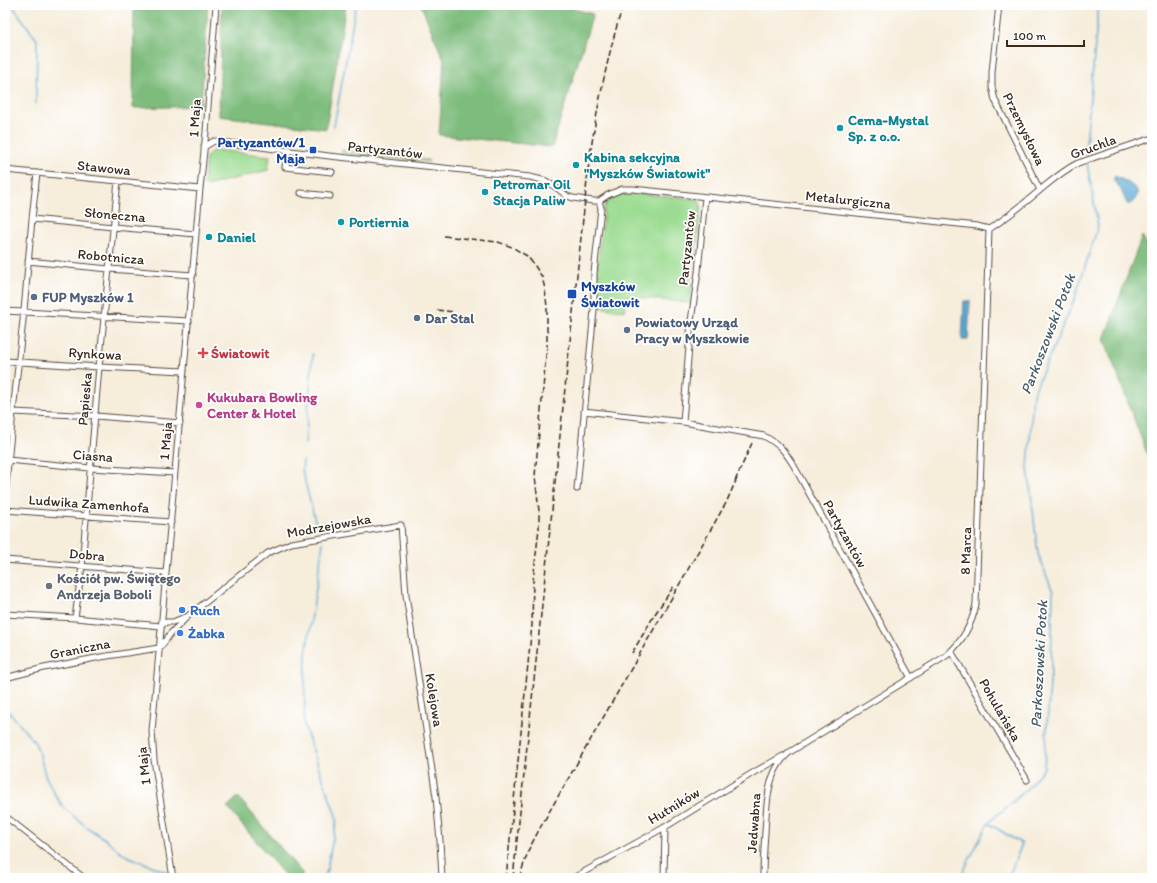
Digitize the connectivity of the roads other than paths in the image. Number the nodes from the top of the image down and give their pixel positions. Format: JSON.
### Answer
{"nodes":[{"id":1,"x":216,"y":5,"type":"edge"},
{"id":2,"x":999,"y":5,"type":"edge"},
{"id":3,"x":1152,"y":138,"type":"edge"},
{"id":4,"x":204,"y":147,"type":"junction"},
{"id":5,"x":288,"y":151,"type":"junction"},
{"id":6,"x":5,"y":170,"type":"edge"},
{"id":7,"x":332,"y":172,"type":"dead end"},
{"id":8,"x":37,"y":174,"type":"junction"},
{"id":9,"x":118,"y":181,"type":"junction"},
{"id":10,"x":200,"y":190,"type":"junction"},
{"id":11,"x":1040,"y":190,"type":"junction"},
{"id":12,"x":301,"y":193,"type":"dead end"},
{"id":13,"x":330,"y":196,"type":"dead end"},
{"id":14,"x":705,"y":197,"type":"junction"},
{"id":15,"x":599,"y":201,"type":"junction"},
{"id":16,"x":32,"y":219,"type":"junction"},
{"id":17,"x":113,"y":227,"type":"junction"},
{"id":18,"x":989,"y":229,"type":"junction"},
{"id":19,"x":196,"y":234,"type":"junction"},
{"id":20,"x":28,"y":261,"type":"junction"},
{"id":21,"x":109,"y":269,"type":"junction"},
{"id":22,"x":193,"y":275,"type":"junction"},
{"id":23,"x":5,"y":311,"type":"edge"},
{"id":24,"x":24,"y":311,"type":"junction"},
{"id":25,"x":105,"y":316,"type":"junction"},
{"id":26,"x":189,"y":321,"type":"junction"},
{"id":27,"x":5,"y":361,"type":"edge"},
{"id":28,"x":19,"y":361,"type":"junction"},
{"id":29,"x":99,"y":367,"type":"junction"},
{"id":30,"x":184,"y":371,"type":"junction"},
{"id":31,"x":584,"y":411,"type":"junction"},
{"id":32,"x":13,"y":412,"type":"junction"},
{"id":33,"x":96,"y":416,"type":"junction"},
{"id":34,"x":683,"y":422,"type":"junction"},
{"id":35,"x":180,"y":423,"type":"junction"},
{"id":36,"x":8,"y":460,"type":"junction"},
{"id":37,"x":90,"y":468,"type":"junction"},
{"id":38,"x":175,"y":473,"type":"junction"},
{"id":39,"x":577,"y":490,"type":"dead end"},
{"id":40,"x":5,"y":495,"type":"edge"},
{"id":41,"x":5,"y":510,"type":"edge"},
{"id":42,"x":86,"y":516,"type":"junction"},
{"id":43,"x":171,"y":522,"type":"junction"},
{"id":44,"x":401,"y":525,"type":"joint"},
{"id":45,"x":5,"y":560,"type":"edge"},
{"id":46,"x":82,"y":566,"type":"junction"},
{"id":47,"x":166,"y":573,"type":"junction"},
{"id":48,"x":5,"y":614,"type":"edge"},
{"id":49,"x":188,"y":616,"type":"junction"},
{"id":50,"x":75,"y":618,"type":"junction"},
{"id":51,"x":161,"y":626,"type":"junction"},
{"id":52,"x":173,"y":631,"type":"junction"},
{"id":53,"x":159,"y":648,"type":"junction"},
{"id":54,"x":951,"y":651,"type":"junction"},
{"id":55,"x":5,"y":678,"type":"edge"},
{"id":56,"x":911,"y":678,"type":"junction"},
{"id":57,"x":788,"y":754,"type":"junction"},
{"id":58,"x":775,"y":771,"type":"joint"},
{"id":59,"x":1027,"y":780,"type":"dead end"},
{"id":60,"x":5,"y":816,"type":"edge"},
{"id":61,"x":665,"y":827,"type":"junction"},
{"id":62,"x":84,"y":878,"type":"edge"},
{"id":63,"x":173,"y":878,"type":"edge"},
{"id":64,"x":442,"y":878,"type":"edge"},
{"id":65,"x":573,"y":878,"type":"edge"},
{"id":66,"x":664,"y":878,"type":"edge"},
{"id":67,"x":763,"y":878,"type":"edge"}],
"edges":[{"from":1,"to":4,"type":"street","name":"1 Maja"},
{"from":2,"to":11,"type":"street","name":"Przemysłowa"},
{"from":3,"to":11,"type":"street","name":"Gruchla"},
{"from":4,"to":5,"type":"street","name":"Partyzantów"},
{"from":4,"to":10,"type":"street","name":"1 Maja"},
{"from":5,"to":7,"type":"street"},
{"from":5,"to":15,"type":"street","name":"Partyzantów"},
{"from":6,"to":8,"type":"street","name":"Stawowa"},
{"from":8,"to":9,"type":"street","name":"Stawowa"},
{"from":8,"to":16,"type":"street"},
{"from":9,"to":10,"type":"street","name":"Stawowa"},
{"from":9,"to":17,"type":"street","name":"Papieska"},
{"from":10,"to":19,"type":"street","name":"1 Maja"},
{"from":11,"to":18,"type":"street","name":"Gruchla"},
{"from":12,"to":13,"type":"street"},
{"from":14,"to":15,"type":"street","name":"Partyzantów"},
{"from":14,"to":18,"type":"street","name":"Metalurgiczna"},
{"from":14,"to":34,"type":"street","name":"Partyzantów"},
{"from":15,"to":31,"type":"street"},
{"from":16,"to":17,"type":"street","name":"Słoneczna"},
{"from":16,"to":20,"type":"street"},
{"from":17,"to":19,"type":"street","name":"Słoneczna"},
{"from":17,"to":21,"type":"street","name":"Papieska"},
{"from":18,"to":54,"type":"street","name":"8 Marca"},
{"from":19,"to":22,"type":"street","name":"1 Maja"},
{"from":20,"to":21,"type":"street","name":"Robotnicza"},
{"from":20,"to":24,"type":"street"},
{"from":21,"to":22,"type":"street","name":"Robotnicza"},
{"from":21,"to":25,"type":"street","name":"Papieska"},
{"from":22,"to":26,"type":"street","name":"1 Maja"},
{"from":23,"to":24,"type":"street"},
{"from":24,"to":25,"type":"street"},
{"from":24,"to":28,"type":"street"},
{"from":25,"to":26,"type":"street"},
{"from":25,"to":29,"type":"street","name":"Papieska"},
{"from":26,"to":30,"type":"street","name":"1 Maja"},
{"from":27,"to":28,"type":"street","name":"Rynkowa"},
{"from":28,"to":29,"type":"street","name":"Rynkowa"},
{"from":28,"to":32,"type":"street"},
{"from":29,"to":30,"type":"street","name":"Rynkowa"},
{"from":29,"to":33,"type":"street","name":"Papieska"},
{"from":30,"to":35,"type":"street","name":"1 Maja"},
{"from":31,"to":34,"type":"street"},
{"from":31,"to":39,"type":"street"},
{"from":32,"to":33,"type":"street"},
{"from":32,"to":36,"type":"street"},
{"from":33,"to":35,"type":"street"},
{"from":33,"to":37,"type":"street","name":"Papieska"},
{"from":34,"to":56,"type":"street","name":"Partyzantów"},
{"from":35,"to":38,"type":"street","name":"1 Maja"},
{"from":36,"to":37,"type":"street","name":"Ciasna"},
{"from":36,"to":40,"type":"street"},
{"from":37,"to":38,"type":"street","name":"Ciasna"},
{"from":37,"to":42,"type":"street","name":"Papieska"},
{"from":38,"to":43,"type":"street","name":"1 Maja"},
{"from":41,"to":42,"type":"street","name":"Ludwika Zamenhofa"},
{"from":42,"to":43,"type":"street","name":"Ludwika Zamenhofa"},
{"from":42,"to":46,"type":"street","name":"Papieska"},
{"from":43,"to":47,"type":"street","name":"1 Maja"},
{"from":44,"to":49,"type":"street","name":"Modrzejowska"},
{"from":44,"to":64,"type":"street","name":"Kolejowa"},
{"from":45,"to":46,"type":"street","name":"Dobra"},
{"from":46,"to":47,"type":"street","name":"Dobra"},
{"from":46,"to":50,"type":"street","name":"Papieska"},
{"from":47,"to":51,"type":"street","name":"1 Maja"},
{"from":48,"to":50,"type":"street"},
{"from":49,"to":51,"type":"street","name":"Modrzejowska"},
{"from":49,"to":52,"type":"street","name":"Modrzejowska"},
{"from":50,"to":51,"type":"street"},
{"from":51,"to":52,"type":"street"},
{"from":51,"to":53,"type":"street","name":"1 Maja"},
{"from":52,"to":53,"type":"street","name":"Modrzejowska"},
{"from":53,"to":55,"type":"street","name":"Graniczna"},
{"from":53,"to":63,"type":"street","name":"1 Maja"},
{"from":54,"to":56,"type":"street","name":"8 Marca"},
{"from":54,"to":59,"type":"street","name":"Pohulańska"},
{"from":56,"to":57,"type":"street","name":"8 Marca"},
{"from":57,"to":58,"type":"street","name":"8 Marca"},
{"from":57,"to":61,"type":"street","name":"Hutników"},
{"from":58,"to":67,"type":"street","name":"Jedwabna"},
{"from":60,"to":62,"type":"street"},
{"from":61,"to":65,"type":"street","name":"Hutników"},
{"from":61,"to":66,"type":"street"}]}
